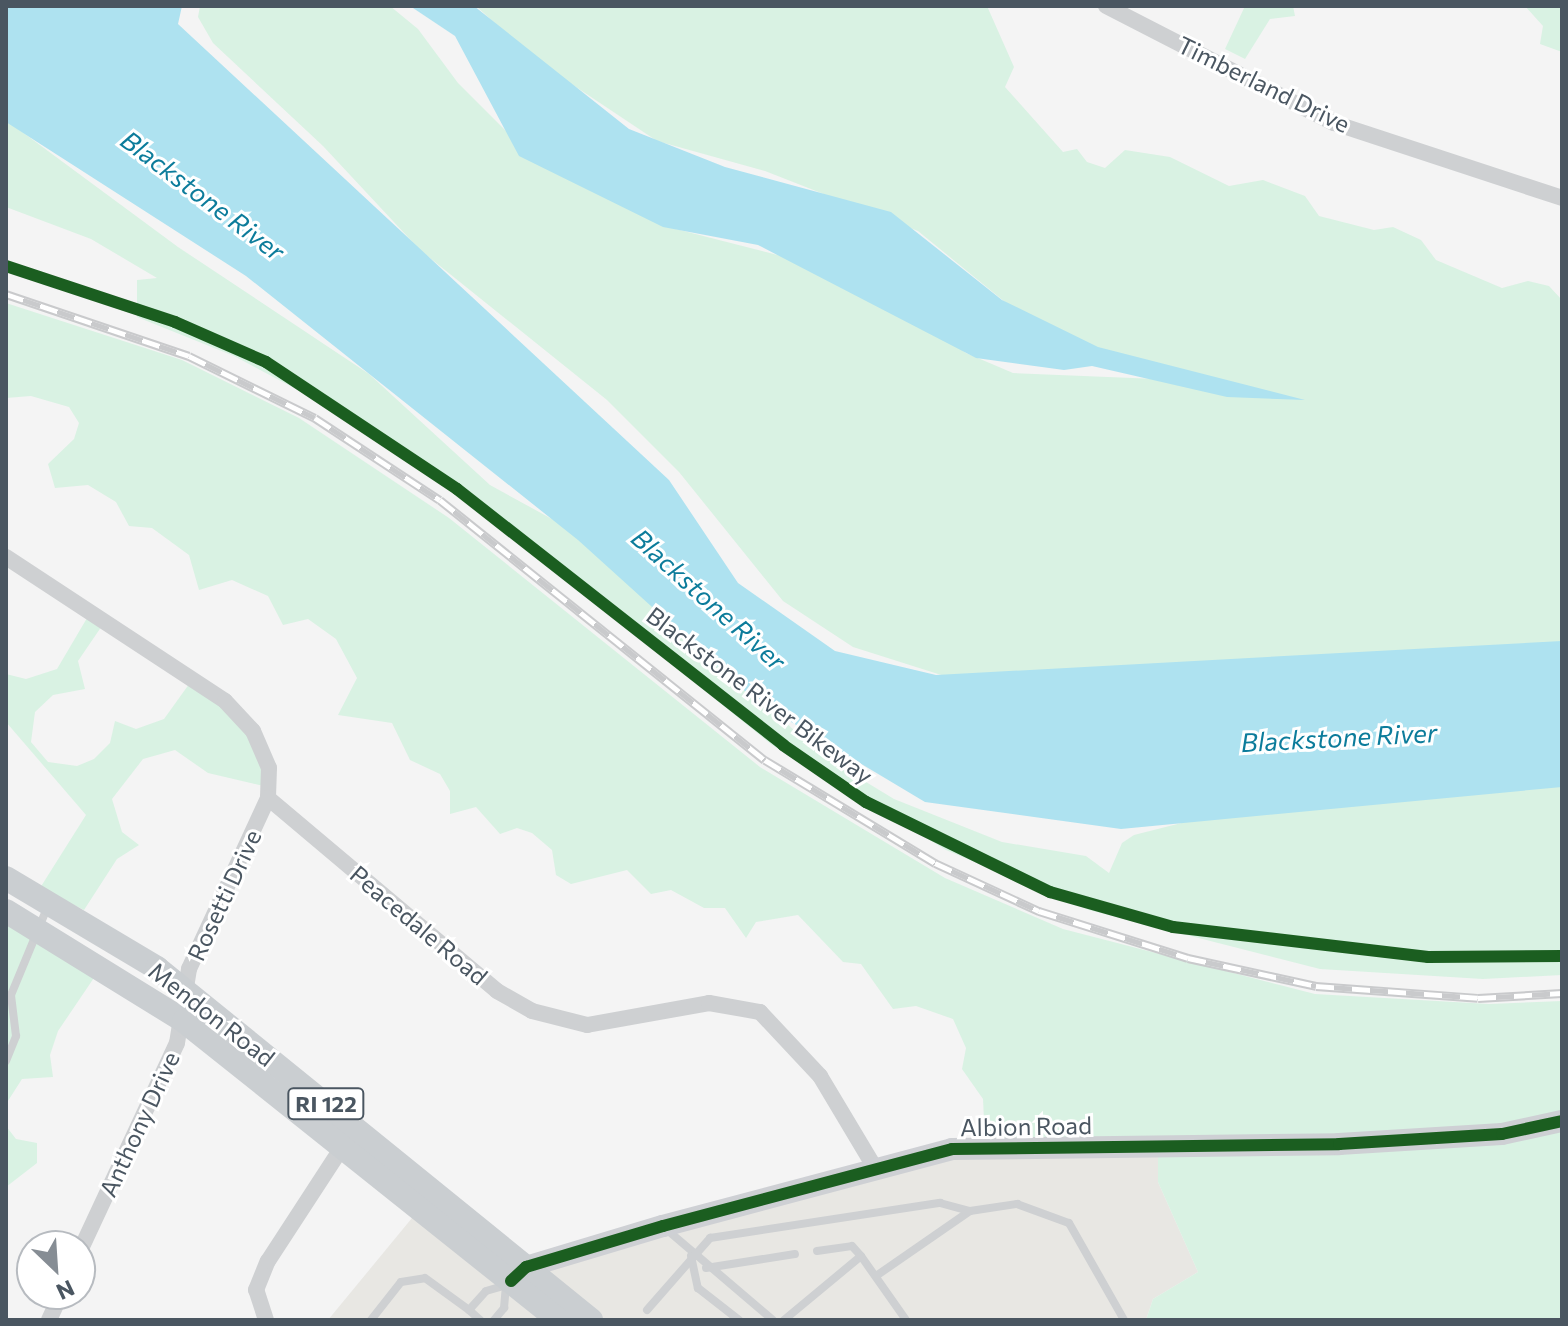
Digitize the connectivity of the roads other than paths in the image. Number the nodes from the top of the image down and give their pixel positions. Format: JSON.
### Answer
{"nodes":[{"id":1,"x":1106,"y":6,"type":"edge"},
{"id":2,"x":1562,"y":198,"type":"edge"},
{"id":3,"x":6,"y":557,"type":"edge"},
{"id":4,"x":268,"y":798,"type":"junction"},
{"id":5,"x":6,"y":878,"type":"edge"},
{"id":6,"x":50,"y":902,"type":"junction"},
{"id":7,"x":6,"y":911,"type":"edge"},
{"id":8,"x":38,"y":929,"type":"junction"},
{"id":9,"x":11,"y":978,"type":"edge"},
{"id":10,"x":186,"y":993,"type":"junction"},
{"id":11,"x":184,"y":1021,"type":"junction"},
{"id":12,"x":6,"y":1061,"type":"edge"},
{"id":13,"x":1562,"y":1121,"type":"edge"},
{"id":14,"x":343,"y":1146,"type":"junction"},
{"id":15,"x":875,"y":1168,"type":"junction"},
{"id":16,"x":970,"y":1211,"type":"junction"},
{"id":17,"x":663,"y":1226,"type":"junction"},
{"id":18,"x":89,"y":1230,"type":"edge"},
{"id":19,"x":817,"y":1251,"type":"dead end"},
{"id":20,"x":795,"y":1254,"type":"dead end"},
{"id":21,"x":691,"y":1255,"type":"junction"},
{"id":22,"x":861,"y":1256,"type":"junction"},
{"id":23,"x":706,"y":1268,"type":"junction"},
{"id":24,"x":876,"y":1276,"type":"junction"},
{"id":25,"x":514,"y":1278,"type":"junction"},
{"id":26,"x":469,"y":1310,"type":"junction"},
{"id":27,"x":647,"y":1310,"type":"dead end"},
{"id":28,"x":266,"y":1320,"type":"edge"},
{"id":29,"x":371,"y":1320,"type":"edge"},
{"id":30,"x":480,"y":1320,"type":"edge"},
{"id":31,"x":494,"y":1320,"type":"edge"},
{"id":32,"x":558,"y":1320,"type":"edge"},
{"id":33,"x":591,"y":1320,"type":"edge"},
{"id":34,"x":739,"y":1320,"type":"edge"},
{"id":35,"x":773,"y":1320,"type":"edge"},
{"id":36,"x":784,"y":1320,"type":"edge"},
{"id":37,"x":906,"y":1320,"type":"edge"},
{"id":38,"x":1124,"y":1320,"type":"edge"}],
"edges":[{"from":1,"to":2,"type":"street","name":"Timberland Drive"},
{"from":3,"to":4,"type":"street"},
{"from":4,"to":10,"type":"street","name":"Rosetti Drive"},
{"from":4,"to":15,"type":"street","name":"Peacedale Road"},
{"from":5,"to":6,"type":"main road","name":"Mendon Road","number":"RI 122"},
{"from":6,"to":8,"type":"lane"},
{"from":6,"to":10,"type":"main road","name":"Mendon Road","number":"RI 122"},
{"from":7,"to":8,"type":"main road","name":"Mendon Road","number":"RI 122"},
{"from":8,"to":9,"type":"lane"},
{"from":8,"to":11,"type":"main road","name":"Mendon Road","number":"RI 122"},
{"from":9,"to":12,"type":"lane"},
{"from":10,"to":11,"type":"street","name":"Anthony Drive"},
{"from":10,"to":25,"type":"main road","name":"Mendon Road","number":"RI 122"},
{"from":11,"to":14,"type":"main road","name":"Mendon Road","number":"RI 122"},
{"from":11,"to":18,"type":"street","name":"Anthony Drive"},
{"from":13,"to":15,"type":"street","name":"Albion Road"},
{"from":14,"to":25,"type":"main road","name":"Mendon Road","number":"RI 122"},
{"from":14,"to":28,"type":"street"},
{"from":15,"to":17,"type":"street","name":"Albion Road"},
{"from":16,"to":21,"type":"lane"},
{"from":16,"to":24,"type":"lane"},
{"from":16,"to":38,"type":"lane"},
{"from":17,"to":21,"type":"lane"},
{"from":17,"to":25,"type":"street","name":"Albion Road"},
{"from":19,"to":22,"type":"lane"},
{"from":20,"to":23,"type":"lane"},
{"from":21,"to":23,"type":"lane"},
{"from":21,"to":27,"type":"lane"},
{"from":21,"to":34,"type":"lane"},
{"from":22,"to":24,"type":"lane"},
{"from":22,"to":36,"type":"lane"},
{"from":23,"to":35,"type":"lane"},
{"from":24,"to":37,"type":"lane"},
{"from":25,"to":26,"type":"lane"},
{"from":25,"to":31,"type":"lane"},
{"from":25,"to":32,"type":"main road","name":"Mendon Road","number":"RI 122"},
{"from":25,"to":33,"type":"main road","name":"Mendon Road","number":"RI 122"},
{"from":26,"to":29,"type":"lane"},
{"from":26,"to":30,"type":"lane"}]}
